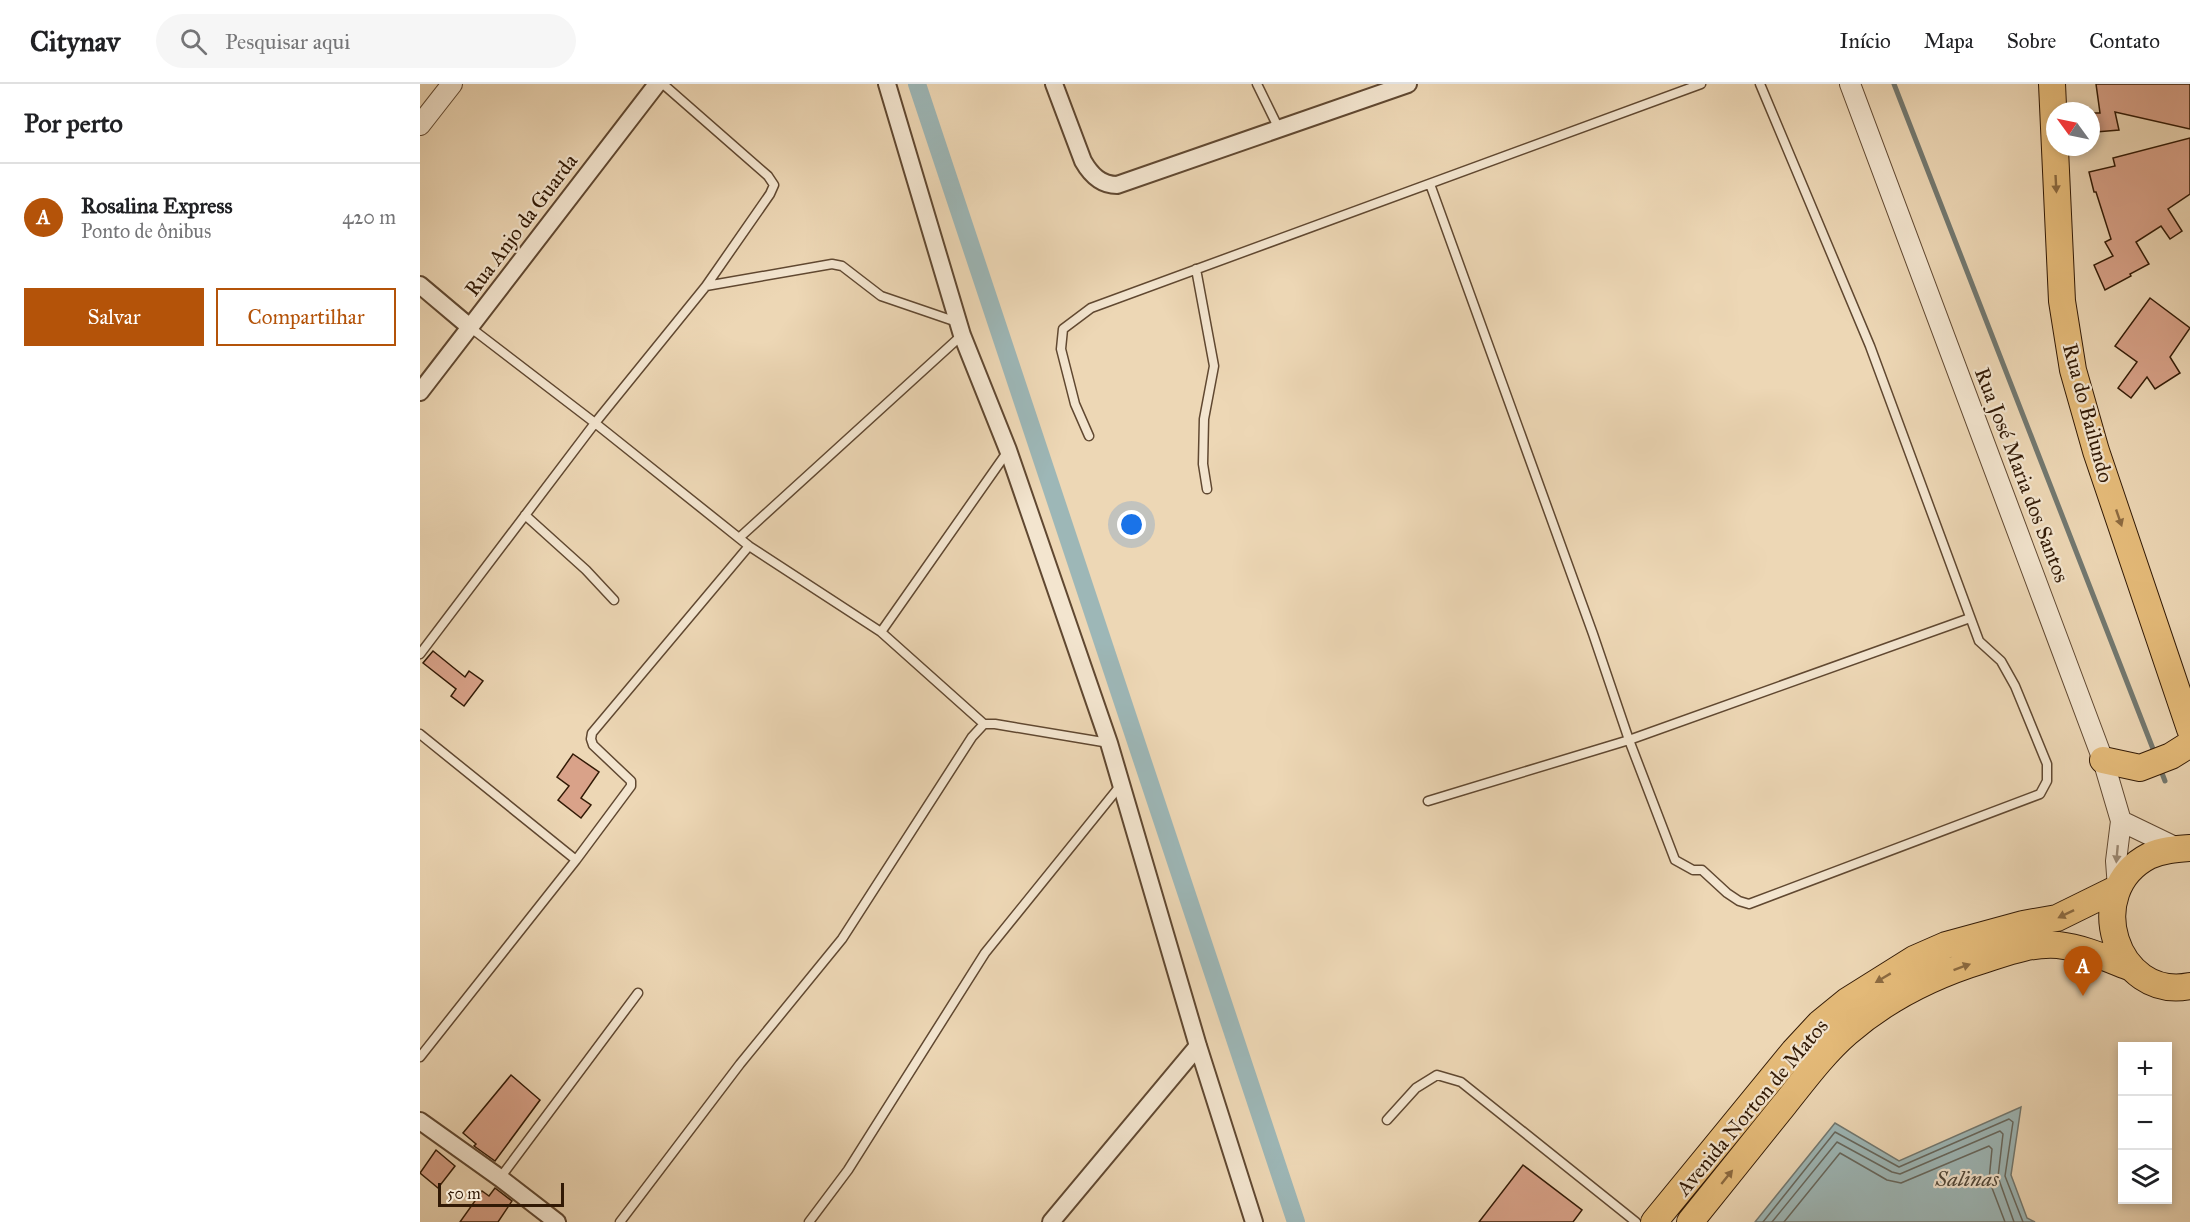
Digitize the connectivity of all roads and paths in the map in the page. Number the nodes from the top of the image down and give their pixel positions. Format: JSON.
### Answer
{"nodes":[{"id":1,"x":452,"y":84,"type":"edge"},
{"id":2,"x":657,"y":84,"type":"edge"},
{"id":3,"x":663,"y":84,"type":"edge"},
{"id":4,"x":887,"y":84,"type":"edge"},
{"id":5,"x":1054,"y":84,"type":"edge"},
{"id":6,"x":1257,"y":84,"type":"edge"},
{"id":7,"x":1408,"y":84,"type":"edge"},
{"id":8,"x":1701,"y":84,"type":"edge"},
{"id":9,"x":1760,"y":84,"type":"edge"},
{"id":10,"x":1850,"y":84,"type":"edge"},
{"id":11,"x":2052,"y":84,"type":"edge"},
{"id":12,"x":420,"y":125,"type":"edge"},
{"id":13,"x":1279,"y":129,"type":"junction"},
{"id":14,"x":1430,"y":184,"type":"junction"},
{"id":15,"x":1196,"y":269,"type":"junction"},
{"id":16,"x":420,"y":285,"type":"edge"},
{"id":17,"x":706,"y":285,"type":"junction"},
{"id":18,"x":471,"y":328,"type":"junction"},
{"id":19,"x":960,"y":329,"type":"junction"},
{"id":20,"x":420,"y":392,"type":"edge"},
{"id":21,"x":595,"y":423,"type":"junction"},
{"id":22,"x":1089,"y":436,"type":"dead end"},
{"id":23,"x":1008,"y":450,"type":"junction"},
{"id":24,"x":1207,"y":489,"type":"dead end"},
{"id":25,"x":525,"y":515,"type":"junction"},
{"id":26,"x":739,"y":538,"type":"junction"},
{"id":27,"x":749,"y":546,"type":"junction"},
{"id":28,"x":614,"y":600,"type":"dead end"},
{"id":29,"x":1970,"y":618,"type":"junction"},
{"id":30,"x":881,"y":632,"type":"junction"},
{"id":31,"x":420,"y":654,"type":"edge"},
{"id":32,"x":984,"y":724,"type":"junction"},
{"id":33,"x":2190,"y":729,"type":"edge"},
{"id":34,"x":420,"y":734,"type":"edge"},
{"id":35,"x":1629,"y":740,"type":"junction"},
{"id":36,"x":1109,"y":743,"type":"junction"},
{"id":37,"x":2181,"y":750,"type":"edge"},
{"id":38,"x":2103,"y":760,"type":"junction"},
{"id":39,"x":1122,"y":784,"type":"junction"},
{"id":40,"x":1428,"y":801,"type":"dead end"},
{"id":41,"x":2121,"y":821,"type":"junction"},
{"id":42,"x":2185,"y":848,"type":"edge"},
{"id":43,"x":576,"y":860,"type":"junction"},
{"id":44,"x":2118,"y":888,"type":"junction"},
{"id":45,"x":2132,"y":968,"type":"junction"},
{"id":46,"x":2190,"y":986,"type":"edge"},
{"id":47,"x":638,"y":993,"type":"dead end"},
{"id":48,"x":1198,"y":1046,"type":"junction"},
{"id":49,"x":420,"y":1057,"type":"edge"},
{"id":50,"x":1387,"y":1120,"type":"dead end"},
{"id":51,"x":420,"y":1121,"type":"edge"},
{"id":52,"x":500,"y":1178,"type":"junction"},
{"id":53,"x":557,"y":1222,"type":"edge"},
{"id":54,"x":621,"y":1222,"type":"edge"},
{"id":55,"x":809,"y":1222,"type":"edge"},
{"id":56,"x":1052,"y":1222,"type":"edge"},
{"id":57,"x":1254,"y":1222,"type":"edge"},
{"id":58,"x":1636,"y":1222,"type":"edge"},
{"id":59,"x":1654,"y":1222,"type":"edge"},
{"id":60,"x":1690,"y":1222,"type":"edge"}],
"edges":[{"from":1,"to":12,"type":"street"},
{"from":2,"to":18,"type":"street","name":"Rua Anjo da Guarda"},
{"from":3,"to":17,"type":"lane"},
{"from":4,"to":19,"type":"street"},
{"from":5,"to":13,"type":"street"},
{"from":6,"to":13,"type":"lane"},
{"from":7,"to":13,"type":"street"},
{"from":8,"to":14,"type":"lane"},
{"from":9,"to":29,"type":"lane"},
{"from":10,"to":38,"type":"street","name":"Rua José Maria dos Santos"},
{"from":11,"to":33,"type":"main road","name":"Rua do Bailundo","one_way":true},
{"from":14,"to":15,"type":"lane"},
{"from":14,"to":35,"type":"lane"},
{"from":15,"to":22,"type":"lane"},
{"from":15,"to":24,"type":"lane"},
{"from":16,"to":18,"type":"street"},
{"from":17,"to":19,"type":"lane"},
{"from":17,"to":21,"type":"lane"},
{"from":18,"to":20,"type":"street","name":"Rua Anjo da Guarda"},
{"from":18,"to":21,"type":"lane"},
{"from":19,"to":23,"type":"street"},
{"from":19,"to":26,"type":"lane"},
{"from":21,"to":25,"type":"lane"},
{"from":21,"to":26,"type":"lane"},
{"from":23,"to":30,"type":"lane"},
{"from":23,"to":36,"type":"street"},
{"from":25,"to":28,"type":"lane"},
{"from":25,"to":31,"type":"lane"},
{"from":26,"to":27,"type":"lane"},
{"from":27,"to":30,"type":"lane"},
{"from":27,"to":43,"type":"lane"},
{"from":29,"to":35,"type":"lane"},
{"from":29,"to":35,"type":"lane"},
{"from":30,"to":32,"type":"lane"},
{"from":32,"to":36,"type":"lane"},
{"from":32,"to":54,"type":"lane"},
{"from":34,"to":43,"type":"lane"},
{"from":35,"to":40,"type":"lane"},
{"from":36,"to":39,"type":"street"},
{"from":37,"to":38,"type":"main road"},
{"from":38,"to":41,"type":"street","name":"Rua José Maria dos Santos"},
{"from":39,"to":48,"type":"street"},
{"from":39,"to":55,"type":"lane"},
{"from":41,"to":42,"type":"street"},
{"from":41,"to":44,"type":"street","name":"Rua José Maria dos Santos","one_way":true},
{"from":42,"to":44,"type":"main road"},
{"from":43,"to":49,"type":"lane"},
{"from":44,"to":45,"type":"main road"},
{"from":44,"to":59,"type":"main road","name":"Avenida Norton de Matos","one_way":true},
{"from":45,"to":46,"type":"main road","name":"Avenida Norton de Matos"},
{"from":60,"to":45,"type":"main road","name":"Avenida Norton de Matos","one_way":true},
{"from":47,"to":52,"type":"lane"},
{"from":48,"to":56,"type":"street"},
{"from":48,"to":57,"type":"street"},
{"from":50,"to":58,"type":"lane"},
{"from":51,"to":52,"type":"street"},
{"from":52,"to":53,"type":"street"}]}
